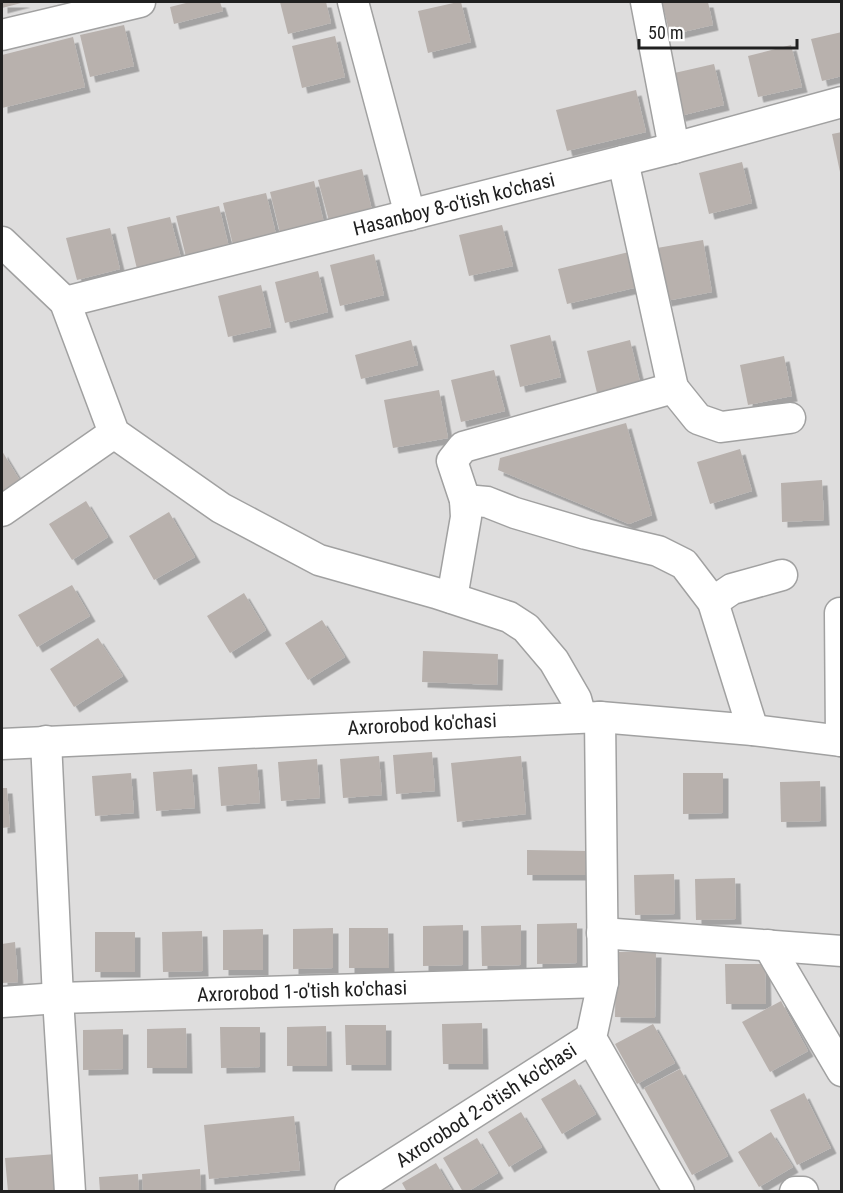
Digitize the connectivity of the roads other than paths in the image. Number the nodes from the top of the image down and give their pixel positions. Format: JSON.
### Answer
{"nodes":[{"id":1,"x":140,"y":2,"type":"edge"},
{"id":2,"x":353,"y":2,"type":"edge"},
{"id":3,"x":646,"y":2,"type":"edge"},
{"id":4,"x":2,"y":35,"type":"edge"},
{"id":5,"x":842,"y":102,"type":"edge"},
{"id":6,"x":674,"y":148,"type":"junction"},
{"id":7,"x":623,"y":161,"type":"junction"},
{"id":8,"x":410,"y":215,"type":"junction"},
{"id":9,"x":2,"y":242,"type":"edge"},
{"id":10,"x":65,"y":302,"type":"junction"},
{"id":11,"x":673,"y":388,"type":"junction"},
{"id":12,"x":790,"y":418,"type":"dead end"},
{"id":13,"x":114,"y":434,"type":"junction"},
{"id":14,"x":465,"y":500,"type":"junction"},
{"id":15,"x":2,"y":511,"type":"edge"},
{"id":16,"x":782,"y":575,"type":"dead end"},
{"id":17,"x":452,"y":598,"type":"junction"},
{"id":18,"x":713,"y":602,"type":"junction"},
{"id":19,"x":840,"y":613,"type":"edge"},
{"id":20,"x":591,"y":717,"type":"junction"},
{"id":21,"x":753,"y":730,"type":"junction"},
{"id":22,"x":46,"y":741,"type":"junction"},
{"id":23,"x":841,"y":741,"type":"edge"},
{"id":24,"x":2,"y":744,"type":"edge"},
{"id":25,"x":602,"y":933,"type":"junction"},
{"id":26,"x":768,"y":945,"type":"junction"},
{"id":27,"x":842,"y":951,"type":"edge"},
{"id":28,"x":603,"y":982,"type":"junction"},
{"id":29,"x":58,"y":998,"type":"junction"},
{"id":30,"x":2,"y":1002,"type":"edge"},
{"id":31,"x":591,"y":1038,"type":"junction"},
{"id":32,"x":842,"y":1071,"type":"edge"},
{"id":33,"x":70,"y":1191,"type":"edge"},
{"id":34,"x":350,"y":1191,"type":"edge"},
{"id":35,"x":679,"y":1191,"type":"edge"},
{"id":36,"x":795,"y":1191,"type":"edge"},
{"id":37,"x":803,"y":1191,"type":"edge"}],
"edges":[{"from":1,"to":4,"type":"street"},
{"from":2,"to":8,"type":"street"},
{"from":3,"to":6,"type":"street"},
{"from":5,"to":6,"type":"street","name":"Hasanboy 8-o'tish ko'chasi"},
{"from":6,"to":7,"type":"street","name":"Hasanboy 8-o'tish ko'chasi"},
{"from":7,"to":8,"type":"street","name":"Hasanboy 8-o'tish ko'chasi"},
{"from":7,"to":11,"type":"street"},
{"from":8,"to":10,"type":"street","name":"Hasanboy 8-o'tish ko'chasi"},
{"from":9,"to":10,"type":"street"},
{"from":10,"to":13,"type":"street"},
{"from":11,"to":12,"type":"street"},
{"from":11,"to":14,"type":"street"},
{"from":13,"to":15,"type":"street"},
{"from":13,"to":17,"type":"street"},
{"from":14,"to":17,"type":"street"},
{"from":14,"to":18,"type":"street"},
{"from":16,"to":18,"type":"street"},
{"from":17,"to":20,"type":"street"},
{"from":18,"to":21,"type":"street"},
{"from":19,"to":23,"type":"street"},
{"from":20,"to":21,"type":"street","name":"Axrorobod ko'chasi"},
{"from":20,"to":22,"type":"street","name":"Axrorobod ko'chasi"},
{"from":20,"to":25,"type":"street"},
{"from":21,"to":23,"type":"street","name":"Axrorobod ko'chasi"},
{"from":22,"to":24,"type":"street","name":"Axrorobod ko'chasi"},
{"from":22,"to":29,"type":"street"},
{"from":25,"to":26,"type":"street"},
{"from":25,"to":28,"type":"street"},
{"from":26,"to":27,"type":"street"},
{"from":26,"to":32,"type":"street"},
{"from":28,"to":29,"type":"street","name":"Axrorobod 1-o'tish ko'chasi"},
{"from":28,"to":31,"type":"street"},
{"from":29,"to":30,"type":"street","name":"Axrorobod 1-o'tish ko'chasi"},
{"from":29,"to":33,"type":"street"},
{"from":31,"to":34,"type":"street","name":"Axrorobod 2-o'tish ko'chasi"},
{"from":31,"to":35,"type":"street"},
{"from":36,"to":37,"type":"street"}]}
